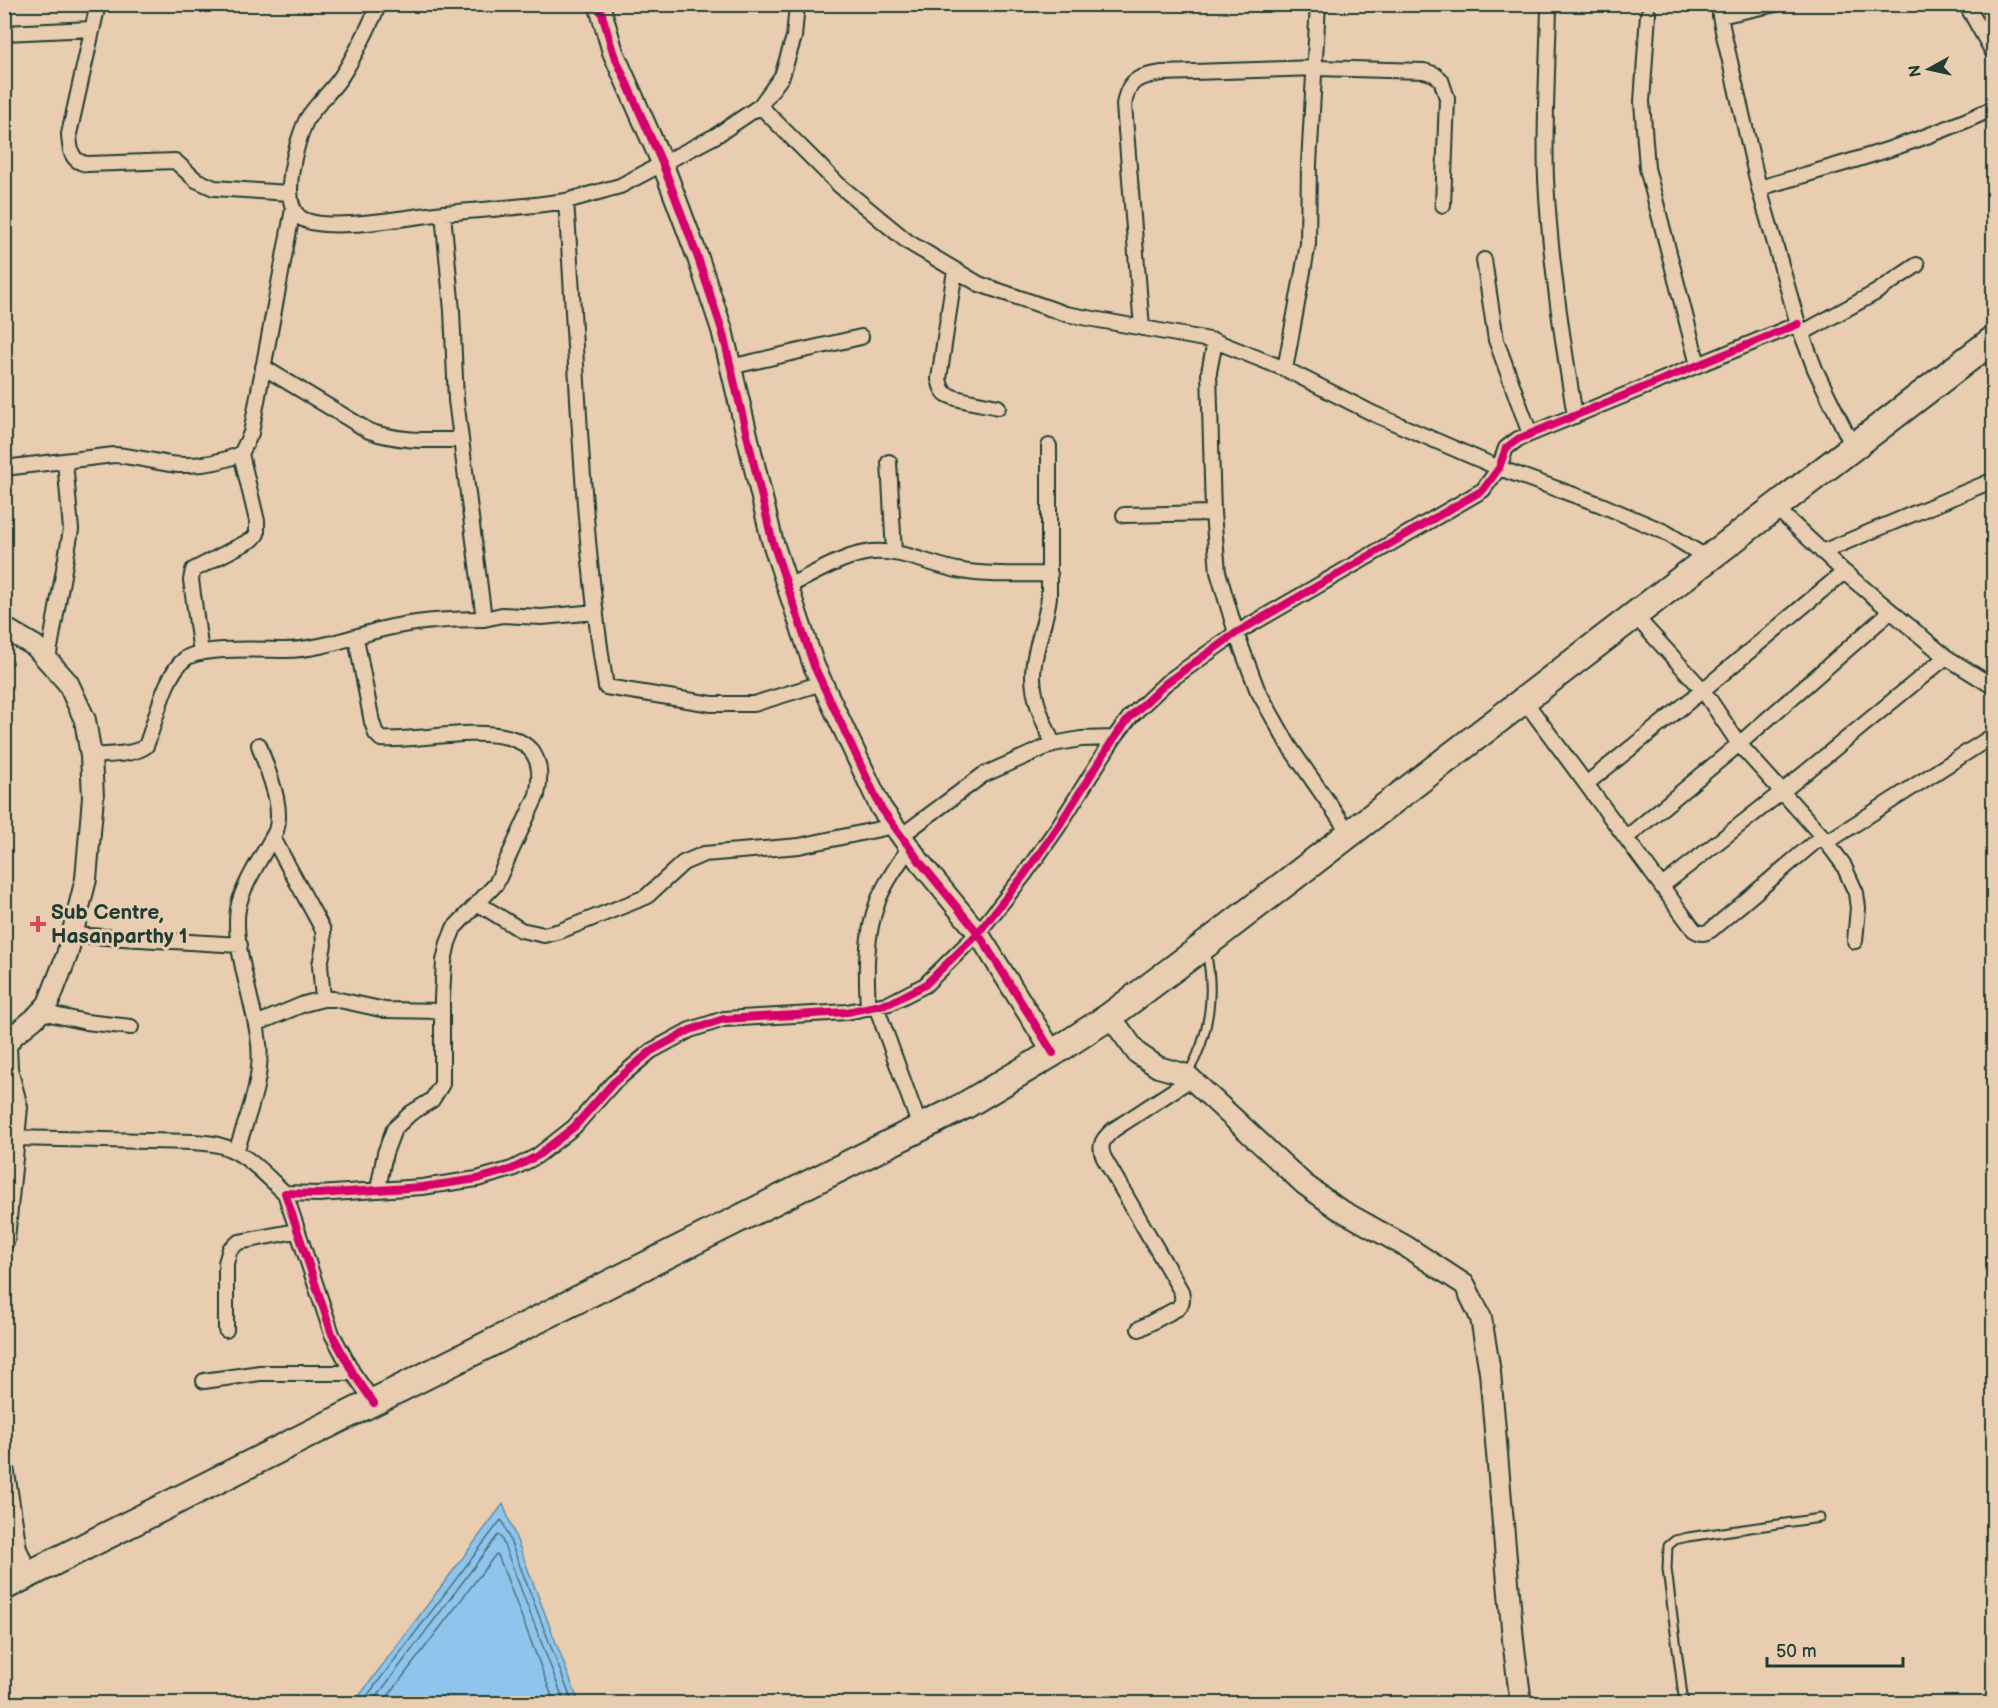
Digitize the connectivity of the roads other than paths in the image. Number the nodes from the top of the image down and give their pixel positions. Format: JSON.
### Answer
{"nodes":[{"id":1,"x":98,"y":4,"type":"edge"},
{"id":2,"x":379,"y":4,"type":"edge"},
{"id":3,"x":599,"y":4,"type":"edge"},
{"id":4,"x":797,"y":4,"type":"edge"},
{"id":5,"x":1318,"y":4,"type":"edge"},
{"id":6,"x":1549,"y":4,"type":"edge"},
{"id":7,"x":1776,"y":4,"type":"edge"},
{"id":8,"x":1966,"y":4,"type":"edge"},
{"id":9,"x":1720,"y":10,"type":"edge"},
{"id":10,"x":1648,"y":14,"type":"dead end"},
{"id":11,"x":92,"y":29,"type":"junction"},
{"id":12,"x":4,"y":33,"type":"edge"},
{"id":13,"x":1994,"y":54,"type":"edge"},
{"id":14,"x":1316,"y":68,"type":"junction"},
{"id":15,"x":760,"y":106,"type":"junction"},
{"id":16,"x":1994,"y":108,"type":"edge"},
{"id":17,"x":663,"y":165,"type":"junction"},
{"id":18,"x":1759,"y":188,"type":"junction"},
{"id":19,"x":289,"y":193,"type":"junction"},
{"id":20,"x":566,"y":201,"type":"junction"},
{"id":21,"x":1443,"y":205,"type":"dead end"},
{"id":22,"x":293,"y":209,"type":"junction"},
{"id":23,"x":443,"y":213,"type":"junction"},
{"id":24,"x":1484,"y":260,"type":"dead end"},
{"id":25,"x":1917,"y":265,"type":"dead end"},
{"id":26,"x":955,"y":270,"type":"junction"},
{"id":27,"x":1142,"y":328,"type":"junction"},
{"id":28,"x":1800,"y":328,"type":"junction"},
{"id":29,"x":861,"y":336,"type":"dead end"},
{"id":30,"x":1994,"y":339,"type":"edge"},
{"id":31,"x":1215,"y":341,"type":"junction"},
{"id":32,"x":1698,"y":365,"type":"junction"},
{"id":33,"x":263,"y":367,"type":"junction"},
{"id":34,"x":730,"y":367,"type":"junction"},
{"id":35,"x":1285,"y":369,"type":"junction"},
{"id":36,"x":998,"y":407,"type":"dead end"},
{"id":37,"x":1575,"y":416,"type":"junction"},
{"id":38,"x":1530,"y":434,"type":"junction"},
{"id":39,"x":461,"y":440,"type":"junction"},
{"id":40,"x":1049,"y":446,"type":"dead end"},
{"id":41,"x":1853,"y":447,"type":"junction"},
{"id":42,"x":241,"y":454,"type":"junction"},
{"id":43,"x":65,"y":461,"type":"junction"},
{"id":44,"x":889,"y":462,"type":"dead end"},
{"id":45,"x":4,"y":468,"type":"edge"},
{"id":46,"x":1499,"y":468,"type":"junction"},
{"id":47,"x":1994,"y":480,"type":"edge"},
{"id":48,"x":1775,"y":507,"type":"junction"},
{"id":49,"x":1213,"y":513,"type":"junction"},
{"id":50,"x":1124,"y":515,"type":"dead end"},
{"id":51,"x":1822,"y":552,"type":"junction"},
{"id":52,"x":894,"y":553,"type":"junction"},
{"id":53,"x":1709,"y":559,"type":"junction"},
{"id":54,"x":1844,"y":572,"type":"junction"},
{"id":55,"x":1050,"y":574,"type":"junction"},
{"id":56,"x":786,"y":587,"type":"junction"},
{"id":57,"x":1891,"y":611,"type":"junction"},
{"id":58,"x":596,"y":612,"type":"junction"},
{"id":59,"x":1635,"y":616,"type":"junction"},
{"id":60,"x":484,"y":619,"type":"junction"},
{"id":61,"x":4,"y":628,"type":"edge"},
{"id":62,"x":1236,"y":633,"type":"junction"},
{"id":63,"x":356,"y":638,"type":"junction"},
{"id":64,"x":201,"y":653,"type":"junction"},
{"id":65,"x":1946,"y":657,"type":"junction"},
{"id":66,"x":48,"y":659,"type":"junction"},
{"id":67,"x":822,"y":683,"type":"junction"},
{"id":68,"x":1994,"y":687,"type":"edge"},
{"id":69,"x":1703,"y":690,"type":"junction"},
{"id":70,"x":1524,"y":700,"type":"junction"},
{"id":71,"x":1994,"y":735,"type":"edge"},
{"id":72,"x":1114,"y":738,"type":"junction"},
{"id":73,"x":1053,"y":744,"type":"junction"},
{"id":74,"x":1739,"y":744,"type":"junction"},
{"id":75,"x":259,"y":745,"type":"dead end"},
{"id":76,"x":90,"y":756,"type":"junction"},
{"id":77,"x":1586,"y":784,"type":"junction"},
{"id":78,"x":1783,"y":791,"type":"junction"},
{"id":79,"x":1350,"y":834,"type":"junction"},
{"id":80,"x":901,"y":837,"type":"junction"},
{"id":81,"x":273,"y":838,"type":"junction"},
{"id":82,"x":1626,"y":838,"type":"junction"},
{"id":83,"x":1824,"y":839,"type":"junction"},
{"id":84,"x":1662,"y":886,"type":"junction"},
{"id":85,"x":479,"y":904,"type":"junction"},
{"id":86,"x":978,"y":933,"type":"junction"},
{"id":87,"x":72,"y":935,"type":"junction"},
{"id":88,"x":1855,"y":941,"type":"dead end"},
{"id":89,"x":240,"y":945,"type":"junction"},
{"id":90,"x":1205,"y":945,"type":"junction"},
{"id":91,"x":323,"y":999,"type":"junction"},
{"id":92,"x":872,"y":1007,"type":"junction"},
{"id":93,"x":442,"y":1011,"type":"junction"},
{"id":94,"x":41,"y":1012,"type":"junction"},
{"id":95,"x":1110,"y":1016,"type":"junction"},
{"id":96,"x":256,"y":1024,"type":"junction"},
{"id":97,"x":131,"y":1027,"type":"dead end"},
{"id":98,"x":7,"y":1039,"type":"edge"},
{"id":99,"x":1053,"y":1053,"type":"junction"},
{"id":100,"x":1189,"y":1077,"type":"junction"},
{"id":101,"x":920,"y":1127,"type":"junction"},
{"id":102,"x":13,"y":1138,"type":"junction"},
{"id":103,"x":236,"y":1152,"type":"junction"},
{"id":104,"x":378,"y":1189,"type":"junction"},
{"id":105,"x":285,"y":1193,"type":"junction"},
{"id":106,"x":296,"y":1231,"type":"junction"},
{"id":107,"x":4,"y":1239,"type":"edge"},
{"id":108,"x":1139,"y":1329,"type":"dead end"},
{"id":109,"x":226,"y":1330,"type":"dead end"},
{"id":110,"x":353,"y":1373,"type":"junction"},
{"id":111,"x":204,"y":1381,"type":"dead end"},
{"id":112,"x":374,"y":1402,"type":"junction"},
{"id":113,"x":4,"y":1473,"type":"edge"},
{"id":114,"x":1820,"y":1518,"type":"dead end"},
{"id":115,"x":27,"y":1575,"type":"junction"},
{"id":116,"x":4,"y":1587,"type":"edge"},
{"id":117,"x":1521,"y":1704,"type":"edge"},
{"id":118,"x":1684,"y":1704,"type":"edge"}],
"edges":[{"from":1,"to":11,"type":"street"},
{"from":2,"to":19,"type":"street"},
{"from":3,"to":17,"type":"street"},
{"from":4,"to":15,"type":"street"},
{"from":5,"to":14,"type":"street"},
{"from":6,"to":37,"type":"street"},
{"from":7,"to":9,"type":"street"},
{"from":8,"to":13,"type":"street"},
{"from":9,"to":18,"type":"street"},
{"from":10,"to":32,"type":"street"},
{"from":11,"to":12,"type":"street"},
{"from":11,"to":19,"type":"street"},
{"from":14,"to":21,"type":"street"},
{"from":14,"to":27,"type":"street"},
{"from":14,"to":35,"type":"street"},
{"from":15,"to":17,"type":"street"},
{"from":15,"to":26,"type":"street"},
{"from":16,"to":18,"type":"street"},
{"from":17,"to":20,"type":"street"},
{"from":17,"to":34,"type":"street"},
{"from":18,"to":28,"type":"street"},
{"from":19,"to":22,"type":"street"},
{"from":20,"to":23,"type":"street"},
{"from":20,"to":58,"type":"street"},
{"from":22,"to":23,"type":"street"},
{"from":22,"to":33,"type":"street"},
{"from":23,"to":39,"type":"street"},
{"from":24,"to":38,"type":"street"},
{"from":25,"to":28,"type":"street"},
{"from":26,"to":27,"type":"street"},
{"from":26,"to":36,"type":"street"},
{"from":27,"to":31,"type":"street"},
{"from":28,"to":32,"type":"street"},
{"from":28,"to":41,"type":"street"},
{"from":29,"to":34,"type":"street"},
{"from":30,"to":41,"type":"highway"},
{"from":31,"to":35,"type":"street"},
{"from":31,"to":49,"type":"street"},
{"from":32,"to":37,"type":"street"},
{"from":33,"to":39,"type":"street"},
{"from":33,"to":42,"type":"street"},
{"from":34,"to":56,"type":"street"},
{"from":35,"to":46,"type":"street"},
{"from":37,"to":38,"type":"street"},
{"from":38,"to":46,"type":"street"},
{"from":39,"to":60,"type":"street"},
{"from":40,"to":55,"type":"street"},
{"from":41,"to":48,"type":"highway"},
{"from":42,"to":43,"type":"street"},
{"from":42,"to":64,"type":"street"},
{"from":43,"to":45,"type":"street"},
{"from":43,"to":66,"type":"street"},
{"from":44,"to":52,"type":"street"},
{"from":46,"to":53,"type":"street"},
{"from":46,"to":62,"type":"street"},
{"from":47,"to":51,"type":"street"},
{"from":48,"to":51,"type":"street"},
{"from":48,"to":53,"type":"highway"},
{"from":49,"to":50,"type":"street"},
{"from":49,"to":62,"type":"street"},
{"from":51,"to":54,"type":"street"},
{"from":52,"to":55,"type":"street"},
{"from":52,"to":56,"type":"street"},
{"from":53,"to":59,"type":"highway"},
{"from":54,"to":57,"type":"street"},
{"from":54,"to":69,"type":"street"},
{"from":55,"to":73,"type":"street"},
{"from":56,"to":67,"type":"street"},
{"from":57,"to":65,"type":"street"},
{"from":57,"to":74,"type":"street"},
{"from":58,"to":60,"type":"street"},
{"from":58,"to":67,"type":"street"},
{"from":59,"to":69,"type":"street"},
{"from":59,"to":70,"type":"highway"},
{"from":60,"to":63,"type":"street"},
{"from":61,"to":66,"type":"street"},
{"from":62,"to":72,"type":"street"},
{"from":62,"to":79,"type":"street"},
{"from":63,"to":64,"type":"street"},
{"from":63,"to":85,"type":"street"},
{"from":64,"to":76,"type":"street"},
{"from":65,"to":68,"type":"street"},
{"from":65,"to":78,"type":"street"},
{"from":66,"to":76,"type":"street"},
{"from":67,"to":80,"type":"street"},
{"from":69,"to":74,"type":"street"},
{"from":69,"to":77,"type":"street"},
{"from":70,"to":77,"type":"street"},
{"from":70,"to":79,"type":"highway"},
{"from":71,"to":83,"type":"street"},
{"from":72,"to":73,"type":"street"},
{"from":72,"to":86,"type":"street"},
{"from":73,"to":80,"type":"street"},
{"from":74,"to":78,"type":"street"},
{"from":74,"to":82,"type":"street"},
{"from":75,"to":81,"type":"street"},
{"from":76,"to":87,"type":"street"},
{"from":77,"to":82,"type":"street"},
{"from":78,"to":83,"type":"street"},
{"from":78,"to":84,"type":"street"},
{"from":79,"to":90,"type":"highway"},
{"from":80,"to":85,"type":"street"},
{"from":80,"to":86,"type":"street"},
{"from":80,"to":92,"type":"street"},
{"from":81,"to":89,"type":"street"},
{"from":81,"to":91,"type":"street"},
{"from":82,"to":84,"type":"street"},
{"from":83,"to":84,"type":"street"},
{"from":83,"to":88,"type":"street"},
{"from":85,"to":93,"type":"street"},
{"from":86,"to":92,"type":"street"},
{"from":86,"to":99,"type":"street"},
{"from":87,"to":89,"type":"street"},
{"from":87,"to":94,"type":"street"},
{"from":89,"to":96,"type":"street"},
{"from":90,"to":95,"type":"highway"},
{"from":90,"to":100,"type":"lane"},
{"from":91,"to":93,"type":"street"},
{"from":91,"to":96,"type":"street"},
{"from":92,"to":101,"type":"street"},
{"from":92,"to":104,"type":"street"},
{"from":93,"to":104,"type":"street"},
{"from":94,"to":97,"type":"street"},
{"from":94,"to":98,"type":"street"},
{"from":95,"to":99,"type":"highway"},
{"from":95,"to":100,"type":"street"},
{"from":96,"to":103,"type":"street"},
{"from":98,"to":102,"type":"street"},
{"from":99,"to":101,"type":"highway"},
{"from":100,"to":108,"type":"street"},
{"from":100,"to":117,"type":"street"},
{"from":101,"to":112,"type":"highway"},
{"from":102,"to":103,"type":"street"},
{"from":102,"to":107,"type":"street"},
{"from":103,"to":105,"type":"street"},
{"from":104,"to":105,"type":"street"},
{"from":105,"to":106,"type":"street"},
{"from":106,"to":109,"type":"street"},
{"from":106,"to":110,"type":"street"},
{"from":110,"to":111,"type":"street"},
{"from":110,"to":112,"type":"street"},
{"from":112,"to":115,"type":"highway"},
{"from":113,"to":115,"type":"street"},
{"from":114,"to":118,"type":"lane"},
{"from":115,"to":116,"type":"highway"}]}
